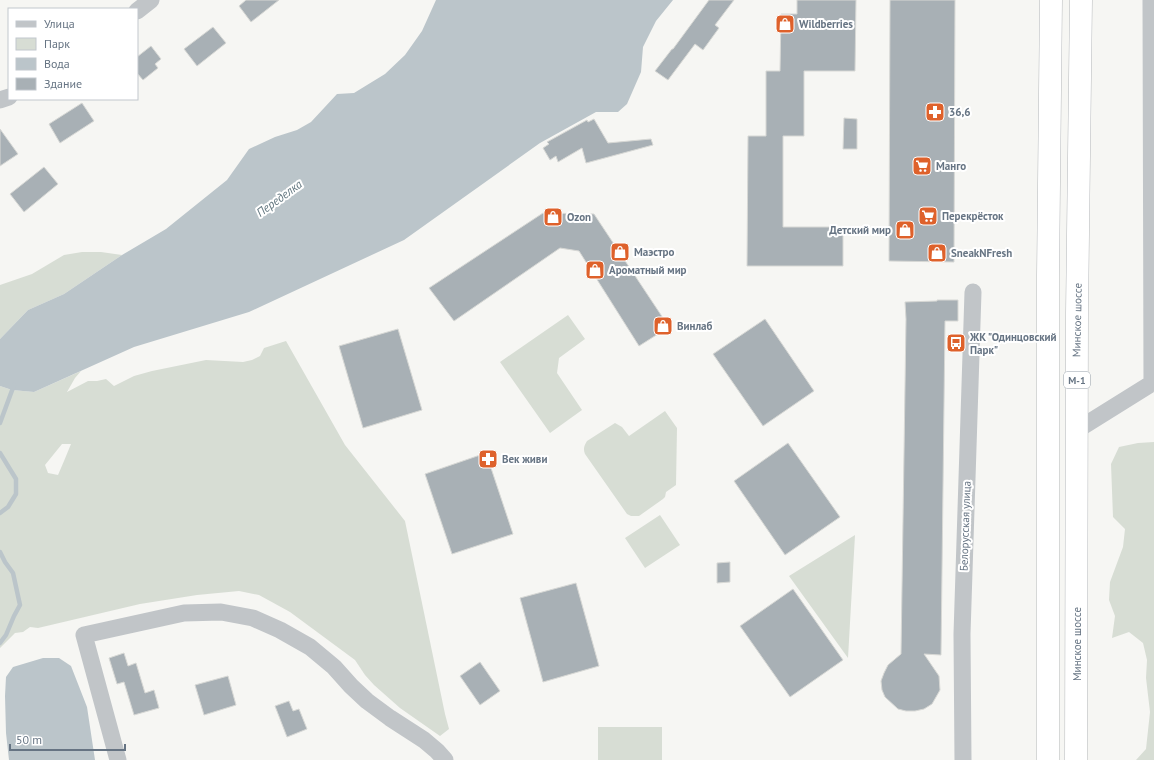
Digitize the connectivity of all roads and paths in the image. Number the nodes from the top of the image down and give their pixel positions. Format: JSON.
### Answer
{"nodes":[{"id":1,"x":151,"y":0,"type":"edge"},
{"id":2,"x":1051,"y":0,"type":"edge"},
{"id":3,"x":1081,"y":0,"type":"edge"},
{"id":4,"x":1151,"y":0,"type":"edge"},
{"id":5,"x":138,"y":10,"type":"edge"},
{"id":6,"x":973,"y":292,"type":"dead end"},
{"id":7,"x":1153,"y":382,"type":"edge"},
{"id":8,"x":1077,"y":430,"type":"junction"},
{"id":9,"x":118,"y":760,"type":"edge"},
{"id":10,"x":445,"y":760,"type":"edge"},
{"id":11,"x":963,"y":760,"type":"edge"},
{"id":12,"x":1048,"y":760,"type":"edge"},
{"id":13,"x":1076,"y":760,"type":"edge"}],
"edges":[{"from":1,"to":5,"type":"street"},
{"from":2,"to":12,"type":"highway"},
{"from":3,"to":8,"type":"highway","name":"Минское шоссе","number":"М-1"},
{"from":4,"to":7,"type":"street"},
{"from":6,"to":11,"type":"street","name":"Белорусская улица"},
{"from":7,"to":8,"type":"street"},
{"from":8,"to":13,"type":"highway","name":"Минское шоссе","number":"М-1"},
{"from":9,"to":10,"type":"street"}]}
